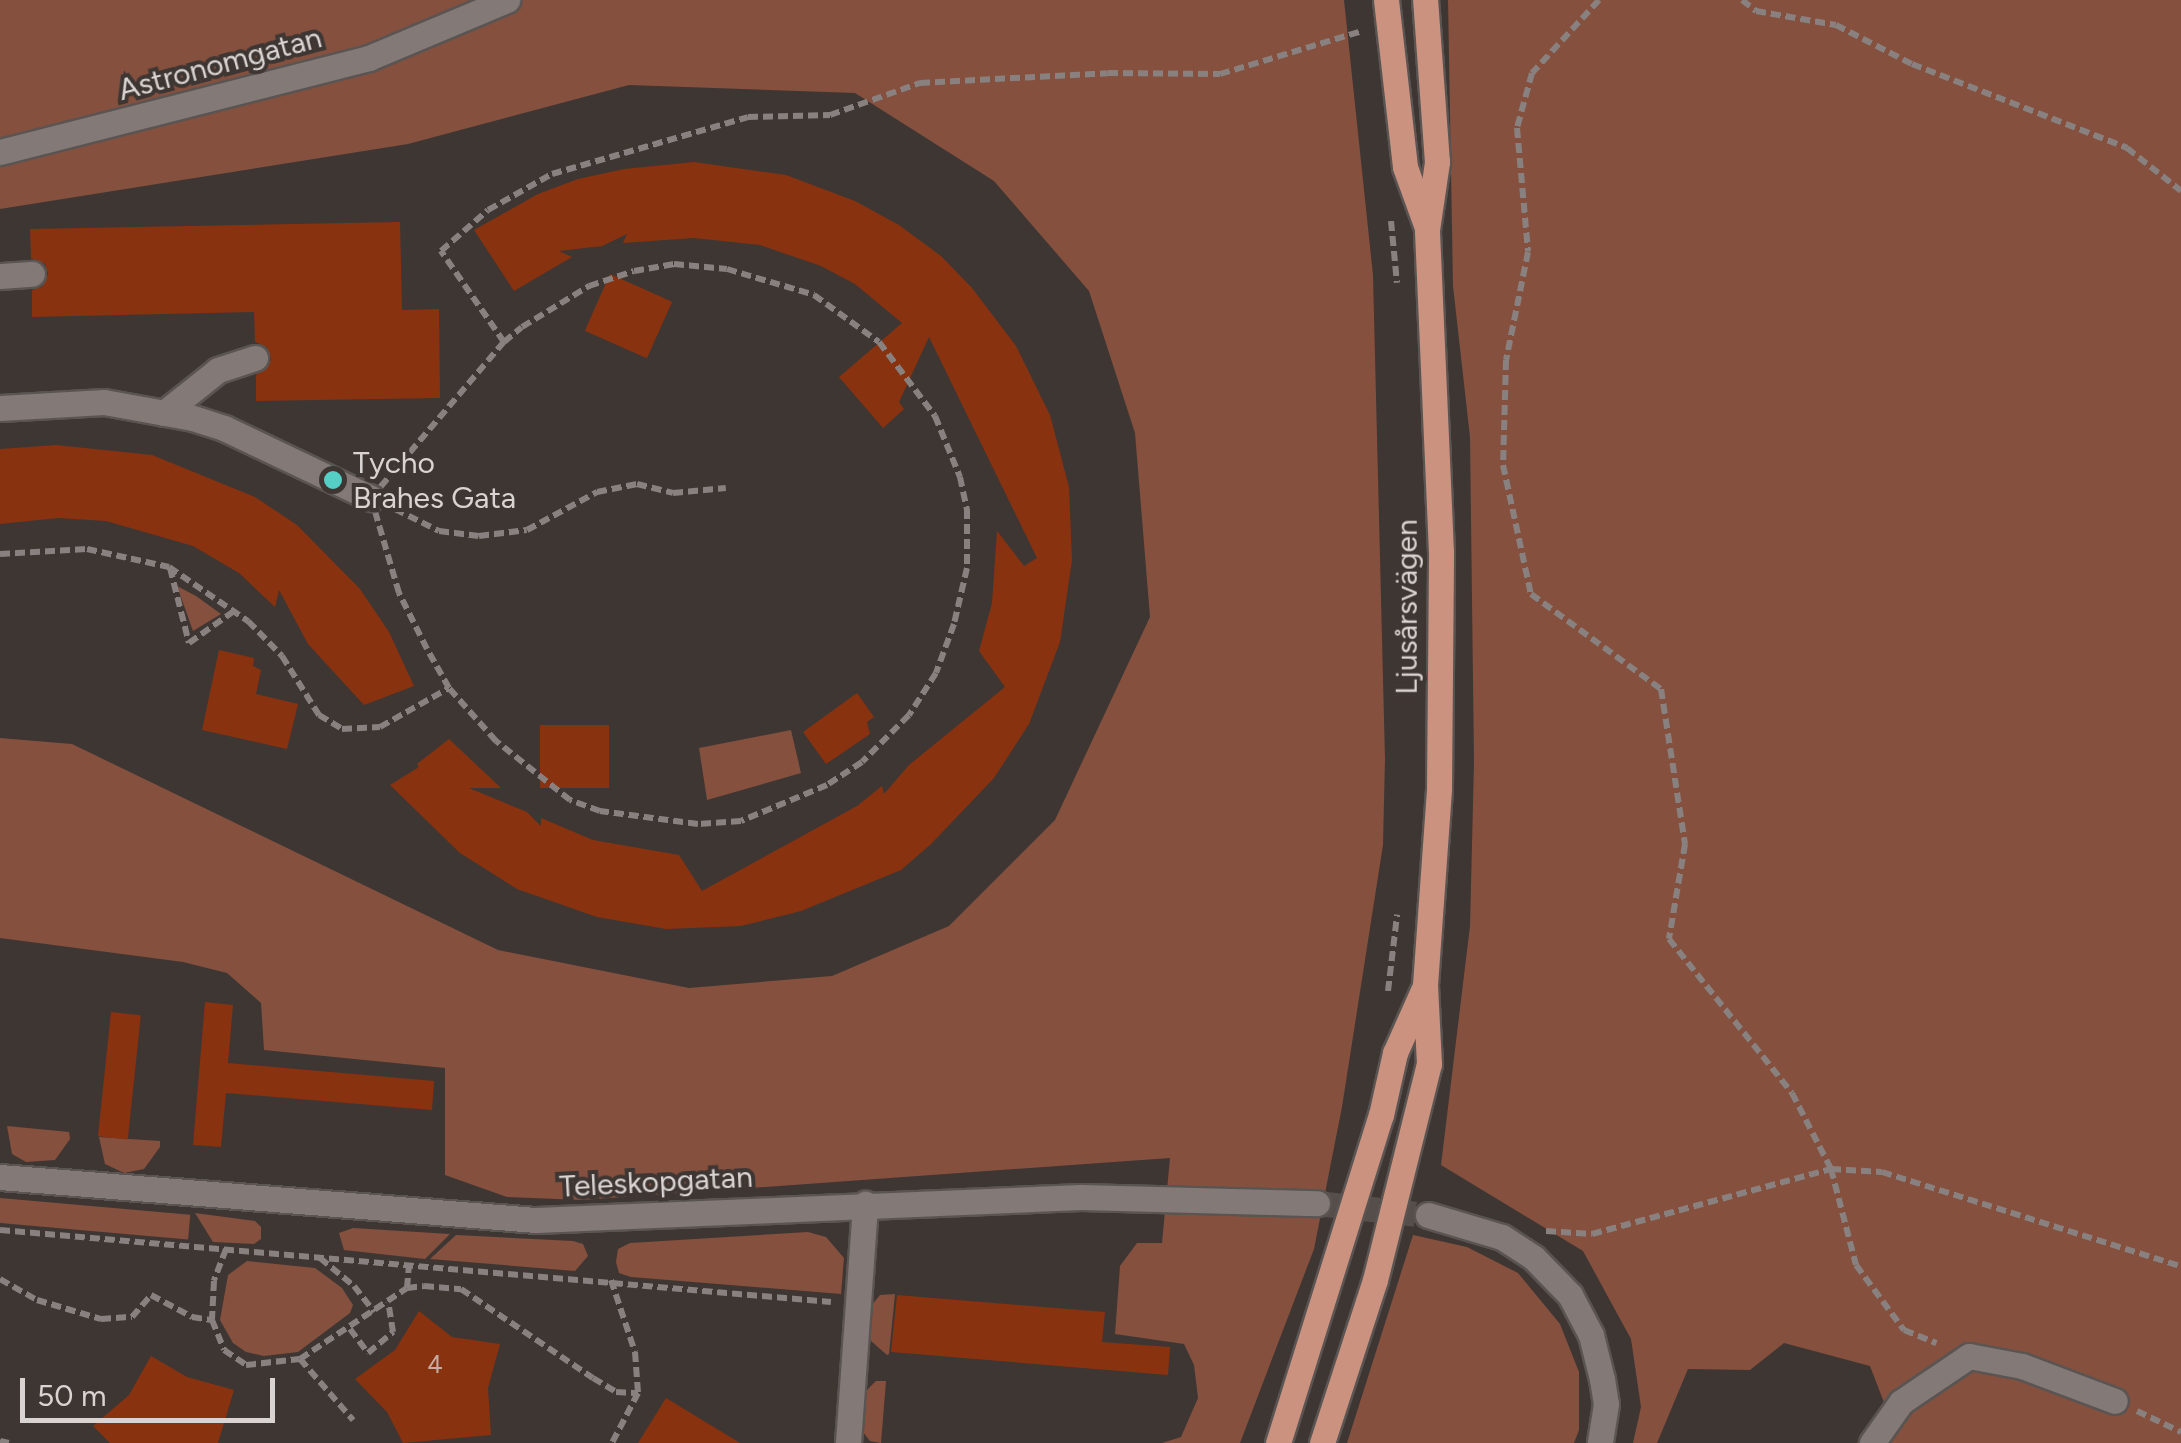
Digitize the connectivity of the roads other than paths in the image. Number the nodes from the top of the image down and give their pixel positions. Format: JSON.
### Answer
{"nodes":[{"id":1,"x":507,"y":0,"type":"edge"},
{"id":2,"x":1425,"y":0,"type":"edge"},
{"id":3,"x":1376,"y":7,"type":"edge"},
{"id":4,"x":0,"y":152,"type":"edge"},
{"id":5,"x":1427,"y":230,"type":"junction"},
{"id":6,"x":32,"y":274,"type":"dead end"},
{"id":7,"x":0,"y":276,"type":"edge"},
{"id":8,"x":255,"y":358,"type":"dead end"},
{"id":9,"x":0,"y":408,"type":"edge"},
{"id":10,"x":164,"y":412,"type":"junction"},
{"id":11,"x":371,"y":498,"type":"road end"},
{"id":12,"x":1425,"y":986,"type":"junction"},
{"id":13,"x":0,"y":1177,"type":"edge"},
{"id":14,"x":1317,"y":1203,"type":"tunnel mouth"},
{"id":15,"x":866,"y":1204,"type":"junction"},
{"id":16,"x":1428,"y":1215,"type":"tunnel mouth"},
{"id":17,"x":2116,"y":1401,"type":"road end"},
{"id":18,"x":848,"y":1443,"type":"edge"},
{"id":19,"x":1278,"y":1443,"type":"edge"},
{"id":20,"x":1322,"y":1443,"type":"edge"},
{"id":21,"x":1600,"y":1443,"type":"edge"},
{"id":22,"x":1872,"y":1443,"type":"edge"}],
"edges":[{"from":1,"to":4,"type":"street","name":"Astronomgatan"},
{"from":2,"to":5,"type":"main road","name":"Ljusårsvägen"},
{"from":3,"to":5,"type":"main road","name":"Ljusårsvägen"},
{"from":5,"to":12,"type":"main road","name":"Ljusårsvägen"},
{"from":6,"to":7,"type":"street"},
{"from":8,"to":10,"type":"street"},
{"from":9,"to":10,"type":"street"},
{"from":10,"to":11,"type":"street"},
{"from":12,"to":19,"type":"main road","name":"Ljusårsvägen"},
{"from":12,"to":20,"type":"main road","name":"Ljusårsvägen"},
{"from":13,"to":15,"type":"street","name":"Teleskopgatan"},
{"from":14,"to":15,"type":"street","name":"Teleskopgatan"},
{"from":15,"to":18,"type":"street"},
{"from":16,"to":21,"type":"street"},
{"from":17,"to":22,"type":"street"}]}
